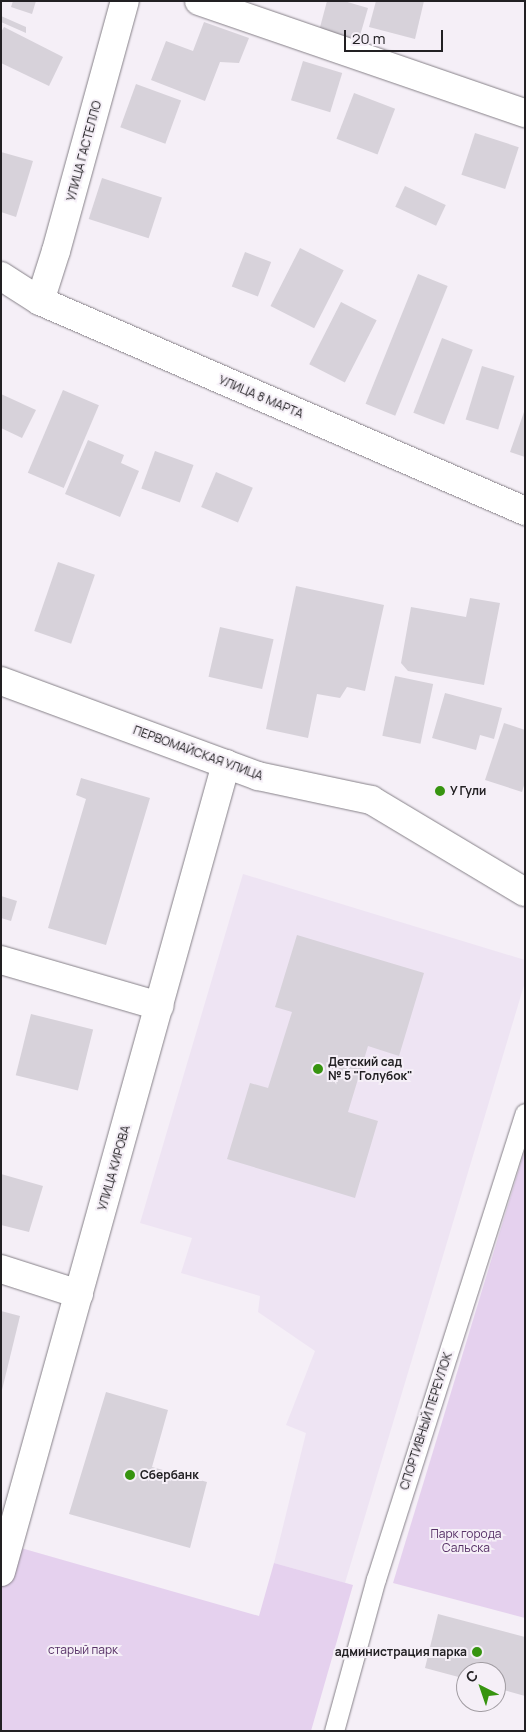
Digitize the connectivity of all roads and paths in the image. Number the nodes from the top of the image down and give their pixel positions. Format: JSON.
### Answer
{"nodes":[{"id":1,"x":125,"y":1,"type":"edge"},
{"id":2,"x":199,"y":1,"type":"edge"},
{"id":3,"x":525,"y":114,"type":"edge"},
{"id":4,"x":1,"y":276,"type":"edge"},
{"id":5,"x":40,"y":300,"type":"junction"},
{"id":6,"x":525,"y":511,"type":"edge"},
{"id":7,"x":1,"y":681,"type":"edge"},
{"id":8,"x":226,"y":764,"type":"junction"},
{"id":9,"x":525,"y":892,"type":"edge"},
{"id":10,"x":1,"y":960,"type":"edge"},
{"id":11,"x":159,"y":1006,"type":"junction"},
{"id":12,"x":525,"y":1113,"type":"edge"},
{"id":13,"x":1,"y":1269,"type":"edge"},
{"id":14,"x":79,"y":1294,"type":"junction"},
{"id":15,"x":1,"y":1572,"type":"edge"},
{"id":16,"x":334,"y":1731,"type":"edge"}],
"edges":[{"from":1,"to":5,"type":"street","name":"УЛИЦА ГАСТЕЛЛО"},
{"from":2,"to":3,"type":"street"},
{"from":4,"to":5,"type":"street","name":"УЛИЦА 8 МАРТА"},
{"from":5,"to":6,"type":"street","name":"УЛИЦА 8 МАРТА"},
{"from":7,"to":8,"type":"street","name":"ПЕРВОМАЙСКАЯ УЛИЦА"},
{"from":8,"to":9,"type":"street","name":"ПЕРВОМАЙСКАЯ УЛИЦА"},
{"from":8,"to":11,"type":"street","name":"УЛИЦА КИРОВА"},
{"from":10,"to":11,"type":"street"},
{"from":11,"to":14,"type":"street","name":"УЛИЦА КИРОВА"},
{"from":12,"to":16,"type":"lane","name":"СПОРТИВНЫЙ ПЕРЕУЛОК"},
{"from":13,"to":14,"type":"street"},
{"from":14,"to":15,"type":"street","name":"УЛИЦА КИРОВА"}]}
